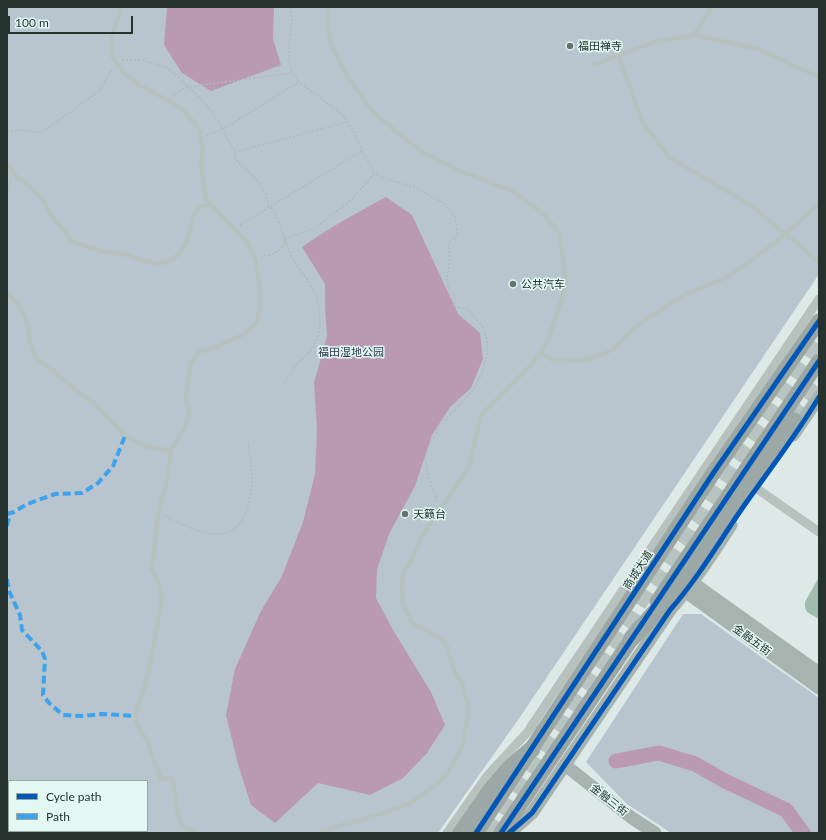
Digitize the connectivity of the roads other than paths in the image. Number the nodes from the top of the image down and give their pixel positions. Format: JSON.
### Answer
{"nodes":[{"id":1,"x":122,"y":7,"type":"edge"},
{"id":2,"x":329,"y":7,"type":"edge"},
{"id":3,"x":712,"y":7,"type":"edge"},
{"id":4,"x":694,"y":35,"type":"junction"},
{"id":5,"x":618,"y":55,"type":"junction"},
{"id":6,"x":593,"y":65,"type":"dead end"},
{"id":7,"x":819,"y":77,"type":"edge"},
{"id":8,"x":7,"y":163,"type":"edge"},
{"id":9,"x":210,"y":203,"type":"junction"},
{"id":10,"x":819,"y":204,"type":"edge"},
{"id":11,"x":786,"y":234,"type":"junction"},
{"id":12,"x":819,"y":262,"type":"edge"},
{"id":13,"x":7,"y":293,"type":"edge"},
{"id":14,"x":819,"y":299,"type":"edge"},
{"id":15,"x":819,"y":321,"type":"edge"},
{"id":16,"x":540,"y":353,"type":"junction"},
{"id":17,"x":819,"y":361,"type":"edge"},
{"id":18,"x":819,"y":397,"type":"edge"},
{"id":19,"x":794,"y":421,"type":"tunnel mouth"},
{"id":20,"x":171,"y":450,"type":"junction"},
{"id":21,"x":756,"y":488,"type":"junction"},
{"id":22,"x":819,"y":532,"type":"edge"},
{"id":23,"x":689,"y":587,"type":"junction"},
{"id":24,"x":632,"y":638,"type":"junction"},
{"id":25,"x":819,"y":673,"type":"edge"},
{"id":26,"x":819,"y":688,"type":"edge"},
{"id":27,"x":565,"y":700,"type":"junction"},
{"id":28,"x":530,"y":728,"type":"junction"},
{"id":29,"x":532,"y":749,"type":"junction"},
{"id":30,"x":565,"y":765,"type":"junction"},
{"id":31,"x":196,"y":833,"type":"edge"},
{"id":32,"x":319,"y":833,"type":"edge"},
{"id":33,"x":447,"y":833,"type":"edge"},
{"id":34,"x":461,"y":833,"type":"edge"},
{"id":35,"x":476,"y":833,"type":"edge"},
{"id":36,"x":501,"y":833,"type":"edge"},
{"id":37,"x":509,"y":833,"type":"edge"},
{"id":38,"x":655,"y":833,"type":"edge"}],
"edges":[{"from":1,"to":9,"type":"lane"},
{"from":2,"to":16,"type":"lane"},
{"from":3,"to":4,"type":"lane"},
{"from":4,"to":5,"type":"lane"},
{"from":4,"to":7,"type":"lane"},
{"from":5,"to":6,"type":"lane"},
{"from":5,"to":11,"type":"lane"},
{"from":8,"to":9,"type":"lane"},
{"from":9,"to":20,"type":"lane"},
{"from":10,"to":11,"type":"lane"},
{"from":11,"to":12,"type":"lane"},
{"from":11,"to":16,"type":"lane"},
{"from":13,"to":20,"type":"lane"},
{"from":14,"to":28,"type":"street"},
{"from":15,"to":27,"type":"main road","name":"商城大道"},
{"from":16,"to":32,"type":"lane"},
{"from":17,"to":24,"type":"main road"},
{"from":18,"to":21,"type":"street"},
{"from":19,"to":24,"type":"highway"},
{"from":20,"to":31,"type":"lane"},
{"from":21,"to":22,"type":"street"},
{"from":21,"to":23,"type":"street"},
{"from":23,"to":25,"type":"street","name":"金融五街"},
{"from":23,"to":26,"type":"street","name":"金融五街"},
{"from":23,"to":30,"type":"street"},
{"from":24,"to":36,"type":"main road"},
{"from":27,"to":28,"type":"street"},
{"from":27,"to":29,"type":"main road","name":"商城大道"},
{"from":28,"to":33,"type":"street"},
{"from":29,"to":34,"type":"highway"},
{"from":29,"to":35,"type":"main road","name":"商城大道"},
{"from":30,"to":37,"type":"street"},
{"from":30,"to":38,"type":"street","name":"金融三街"}]}
